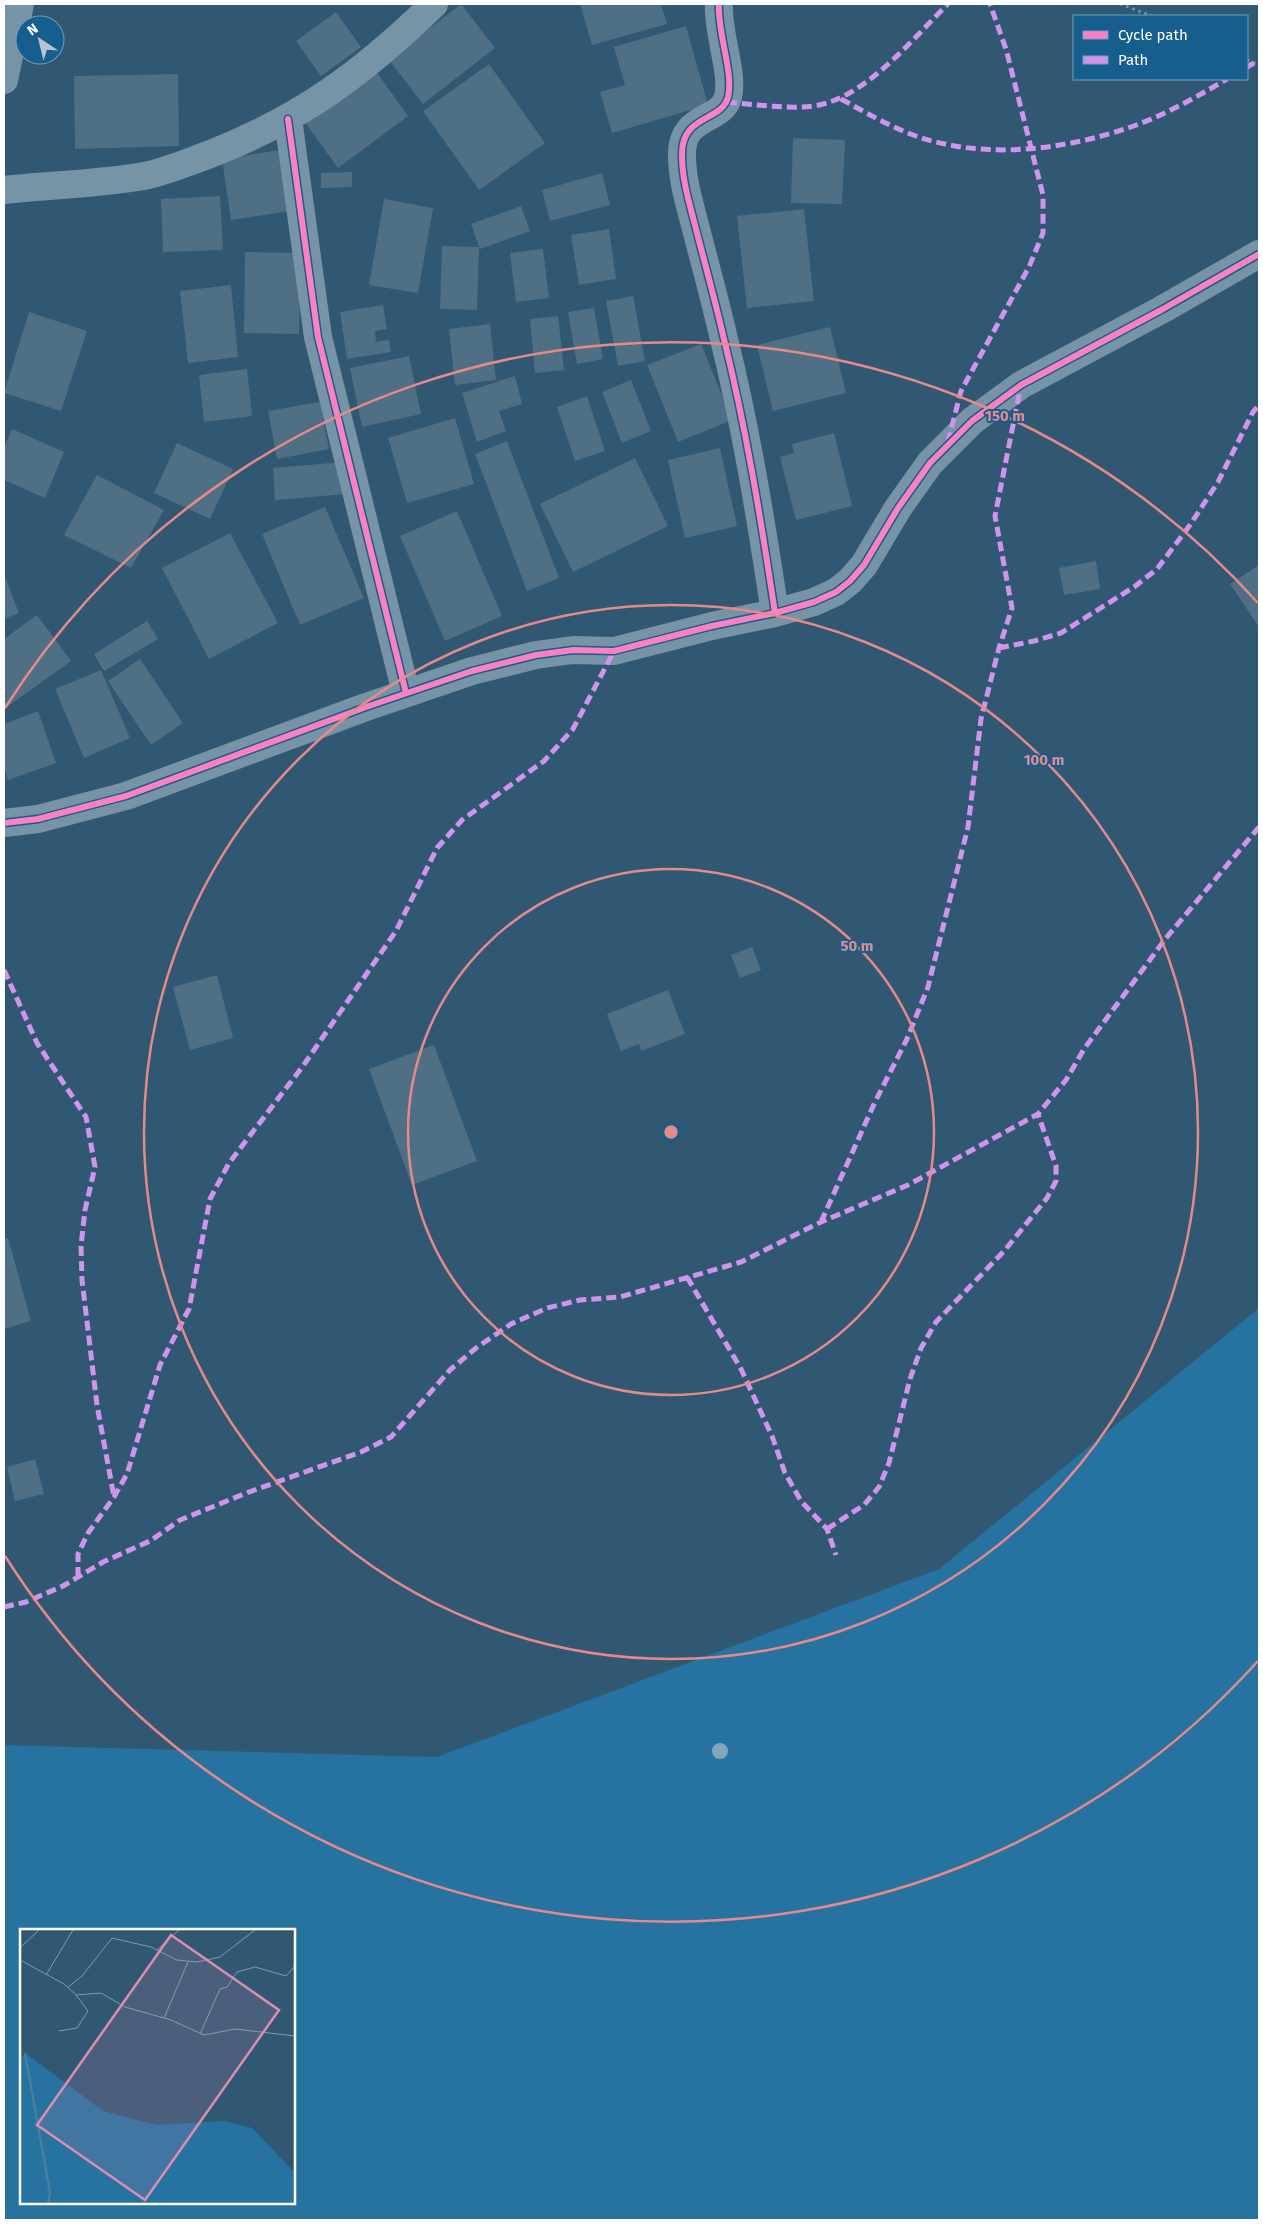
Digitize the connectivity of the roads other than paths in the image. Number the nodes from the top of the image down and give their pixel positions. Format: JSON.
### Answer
{"nodes":[{"id":1,"x":20,"y":4,"type":"edge"},
{"id":2,"x":434,"y":4,"type":"edge"},
{"id":3,"x":719,"y":4,"type":"edge"},
{"id":4,"x":4,"y":80,"type":"edge"},
{"id":5,"x":288,"y":119,"type":"junction"},
{"id":6,"x":4,"y":190,"type":"edge"},
{"id":7,"x":1259,"y":254,"type":"edge"},
{"id":8,"x":776,"y":613,"type":"junction"},
{"id":9,"x":406,"y":693,"type":"junction"},
{"id":10,"x":4,"y":822,"type":"edge"}],
"edges":[{"from":1,"to":4,"type":"street"},
{"from":2,"to":5,"type":"street"},
{"from":3,"to":8,"type":"street"},
{"from":5,"to":6,"type":"street"},
{"from":5,"to":9,"type":"street"},
{"from":7,"to":8,"type":"street"},
{"from":8,"to":9,"type":"street"},
{"from":9,"to":10,"type":"street"}]}
